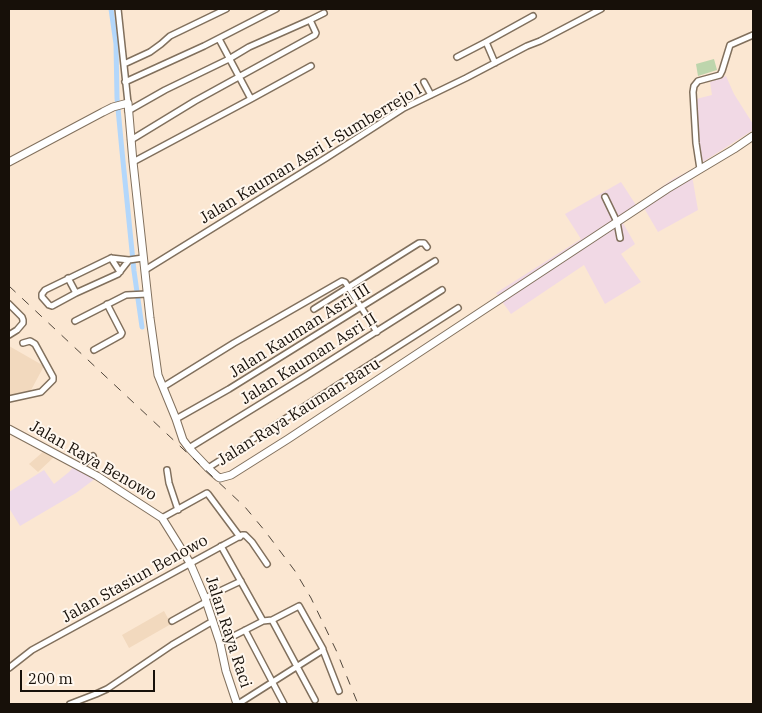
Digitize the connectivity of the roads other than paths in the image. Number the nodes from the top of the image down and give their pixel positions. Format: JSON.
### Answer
{"nodes":[{"id":1,"x":118,"y":9,"type":"edge"},
{"id":2,"x":226,"y":9,"type":"edge"},
{"id":3,"x":276,"y":9,"type":"edge"},
{"id":4,"x":601,"y":9,"type":"edge"},
{"id":5,"x":324,"y":13,"type":"dead end"},
{"id":6,"x":533,"y":16,"type":"dead end"},
{"id":7,"x":310,"y":20,"type":"junction"},
{"id":8,"x":753,"y":35,"type":"edge"},
{"id":9,"x":219,"y":39,"type":"junction"},
{"id":10,"x":486,"y":42,"type":"junction"},
{"id":11,"x":457,"y":56,"type":"dead end"},
{"id":12,"x":229,"y":59,"type":"junction"},
{"id":13,"x":494,"y":63,"type":"junction"},
{"id":14,"x":124,"y":64,"type":"junction"},
{"id":15,"x":310,"y":66,"type":"dead end"},
{"id":16,"x":239,"y":78,"type":"junction"},
{"id":17,"x":125,"y":82,"type":"junction"},
{"id":18,"x":424,"y":82,"type":"dead end"},
{"id":19,"x":431,"y":95,"type":"junction"},
{"id":20,"x":251,"y":99,"type":"junction"},
{"id":21,"x":126,"y":106,"type":"junction"},
{"id":22,"x":753,"y":136,"type":"edge"},
{"id":23,"x":131,"y":140,"type":"junction"},
{"id":24,"x":9,"y":162,"type":"edge"},
{"id":25,"x":133,"y":162,"type":"junction"},
{"id":26,"x":700,"y":169,"type":"junction"},
{"id":27,"x":606,"y":197,"type":"dead end"},
{"id":28,"x":617,"y":222,"type":"junction"},
{"id":29,"x":620,"y":238,"type":"dead end"},
{"id":30,"x":427,"y":247,"type":"dead end"},
{"id":31,"x":112,"y":258,"type":"junction"},
{"id":32,"x":144,"y":258,"type":"junction"},
{"id":33,"x":129,"y":260,"type":"junction"},
{"id":34,"x":435,"y":261,"type":"dead end"},
{"id":35,"x":145,"y":270,"type":"junction"},
{"id":36,"x":120,"y":272,"type":"junction"},
{"id":37,"x":68,"y":278,"type":"junction"},
{"id":38,"x":348,"y":288,"type":"junction"},
{"id":39,"x":442,"y":290,"type":"dead end"},
{"id":40,"x":76,"y":293,"type":"junction"},
{"id":41,"x":145,"y":294,"type":"junction"},
{"id":42,"x":9,"y":304,"type":"edge"},
{"id":43,"x":108,"y":304,"type":"junction"},
{"id":44,"x":361,"y":308,"type":"junction"},
{"id":45,"x":458,"y":308,"type":"dead end"},
{"id":46,"x":314,"y":309,"type":"dead end"},
{"id":47,"x":75,"y":321,"type":"dead end"},
{"id":48,"x":377,"y":332,"type":"junction"},
{"id":49,"x":9,"y":335,"type":"edge"},
{"id":50,"x":23,"y":343,"type":"dead end"},
{"id":51,"x":94,"y":350,"type":"dead end"},
{"id":52,"x":163,"y":387,"type":"junction"},
{"id":53,"x":9,"y":399,"type":"edge"},
{"id":54,"x":176,"y":419,"type":"junction"},
{"id":55,"x":9,"y":429,"type":"edge"},
{"id":56,"x":189,"y":448,"type":"junction"},
{"id":57,"x":93,"y":456,"type":"dead end"},
{"id":58,"x":80,"y":467,"type":"junction"},
{"id":59,"x":208,"y":468,"type":"junction"},
{"id":60,"x":167,"y":470,"type":"dead end"},
{"id":61,"x":178,"y":510,"type":"junction"},
{"id":62,"x":162,"y":518,"type":"junction"},
{"id":63,"x":240,"y":537,"type":"junction"},
{"id":64,"x":221,"y":546,"type":"junction"},
{"id":65,"x":190,"y":563,"type":"junction"},
{"id":66,"x":267,"y":564,"type":"dead end"},
{"id":67,"x":241,"y":581,"type":"junction"},
{"id":68,"x":206,"y":600,"type":"junction"},
{"id":69,"x":272,"y":620,"type":"junction"},
{"id":70,"x":172,"y":621,"type":"dead end"},
{"id":71,"x":214,"y":621,"type":"junction"},
{"id":72,"x":263,"y":621,"type":"junction"},
{"id":73,"x":245,"y":630,"type":"junction"},
{"id":74,"x":220,"y":643,"type":"junction"},
{"id":75,"x":323,"y":650,"type":"junction"},
{"id":76,"x":297,"y":667,"type":"junction"},
{"id":77,"x":9,"y":668,"type":"edge"},
{"id":78,"x":272,"y":683,"type":"junction"},
{"id":79,"x":339,"y":691,"type":"dead end"},
{"id":80,"x":315,"y":700,"type":"dead end"},
{"id":81,"x":70,"y":704,"type":"edge"},
{"id":82,"x":237,"y":704,"type":"edge"},
{"id":83,"x":284,"y":704,"type":"edge"}],
"edges":[{"from":1,"to":14,"type":"street"},
{"from":2,"to":14,"type":"street"},
{"from":3,"to":9,"type":"street"},
{"from":4,"to":13,"type":"street","name":"Jalan Kauman Asri I-Sumberrejo I"},
{"from":5,"to":7,"type":"street"},
{"from":6,"to":10,"type":"street"},
{"from":7,"to":12,"type":"street"},
{"from":7,"to":16,"type":"street"},
{"from":8,"to":26,"type":"street"},
{"from":9,"to":12,"type":"street"},
{"from":9,"to":17,"type":"street"},
{"from":10,"to":11,"type":"street"},
{"from":10,"to":13,"type":"street"},
{"from":12,"to":16,"type":"street"},
{"from":12,"to":21,"type":"street"},
{"from":13,"to":19,"type":"street","name":"Jalan Kauman Asri I-Sumberrejo I"},
{"from":14,"to":17,"type":"street"},
{"from":15,"to":20,"type":"street"},
{"from":16,"to":20,"type":"street"},
{"from":16,"to":23,"type":"street"},
{"from":17,"to":21,"type":"street"},
{"from":18,"to":19,"type":"street"},
{"from":19,"to":35,"type":"street","name":"Jalan Kauman Asri I-Sumberrejo I"},
{"from":20,"to":25,"type":"street"},
{"from":21,"to":23,"type":"street","name":"Jalan Raya Kauman Baru"},
{"from":21,"to":24,"type":"street"},
{"from":22,"to":26,"type":"street","name":"Jalan Raya Kauman Baru"},
{"from":23,"to":25,"type":"street","name":"Jalan Raya Kauman Baru"},
{"from":25,"to":32,"type":"street","name":"Jalan Raya Kauman Baru"},
{"from":26,"to":28,"type":"street","name":"Jalan Raya Kauman Baru"},
{"from":27,"to":28,"type":"street"},
{"from":28,"to":29,"type":"street"},
{"from":28,"to":59,"type":"street","name":"Jalan Raya Kauman Baru"},
{"from":30,"to":38,"type":"street"},
{"from":31,"to":33,"type":"street"},
{"from":31,"to":36,"type":"street"},
{"from":31,"to":37,"type":"street"},
{"from":32,"to":33,"type":"street"},
{"from":32,"to":35,"type":"street","name":"Jalan Raya Kauman Baru"},
{"from":33,"to":36,"type":"street"},
{"from":34,"to":44,"type":"street","name":"Jalan Kauman Asri III"},
{"from":35,"to":41,"type":"street","name":"Jalan Raya Kauman Baru"},
{"from":36,"to":40,"type":"street"},
{"from":37,"to":40,"type":"street"},
{"from":37,"to":40,"type":"street"},
{"from":38,"to":44,"type":"street"},
{"from":38,"to":46,"type":"street"},
{"from":38,"to":52,"type":"street"},
{"from":39,"to":48,"type":"street","name":"Jalan Kauman Asri II"},
{"from":41,"to":43,"type":"street"},
{"from":41,"to":52,"type":"street","name":"Jalan Raya Kauman Baru"},
{"from":42,"to":49,"type":"street"},
{"from":43,"to":47,"type":"street"},
{"from":43,"to":51,"type":"street"},
{"from":44,"to":48,"type":"street"},
{"from":44,"to":54,"type":"street","name":"Jalan Kauman Asri III"},
{"from":45,"to":59,"type":"street"},
{"from":48,"to":56,"type":"street","name":"Jalan Kauman Asri II"},
{"from":50,"to":53,"type":"street"},
{"from":52,"to":54,"type":"street","name":"Jalan Raya Kauman Baru"},
{"from":54,"to":56,"type":"street","name":"Jalan Raya Kauman Baru"},
{"from":55,"to":58,"type":"street","name":"Jalan Raya Benowo"},
{"from":56,"to":59,"type":"street","name":"Jalan Raya Kauman Baru"},
{"from":57,"to":58,"type":"street"},
{"from":58,"to":62,"type":"street","name":"Jalan Raya Benowo"},
{"from":60,"to":61,"type":"street"},
{"from":61,"to":62,"type":"street"},
{"from":61,"to":63,"type":"street"},
{"from":62,"to":65,"type":"street","name":"Jalan Raya Raci"},
{"from":63,"to":64,"type":"street","name":"Jalan Stasiun Benowo"},
{"from":63,"to":66,"type":"street"},
{"from":64,"to":65,"type":"street","name":"Jalan Stasiun Benowo"},
{"from":64,"to":67,"type":"street"},
{"from":65,"to":68,"type":"street","name":"Jalan Raya Raci"},
{"from":65,"to":77,"type":"street","name":"Jalan Stasiun Benowo"},
{"from":67,"to":68,"type":"street"},
{"from":67,"to":72,"type":"street"},
{"from":68,"to":70,"type":"street"},
{"from":68,"to":71,"type":"street","name":"Jalan Raya Raci"},
{"from":69,"to":72,"type":"street"},
{"from":69,"to":75,"type":"street"},
{"from":69,"to":76,"type":"street"},
{"from":71,"to":74,"type":"street","name":"Jalan Raya Raci"},
{"from":71,"to":81,"type":"street"},
{"from":72,"to":73,"type":"street"},
{"from":73,"to":74,"type":"street"},
{"from":73,"to":78,"type":"street"},
{"from":74,"to":82,"type":"street","name":"Jalan Raya Raci"},
{"from":75,"to":76,"type":"street"},
{"from":75,"to":79,"type":"street"},
{"from":76,"to":78,"type":"street"},
{"from":76,"to":80,"type":"street"},
{"from":78,"to":82,"type":"street"},
{"from":78,"to":83,"type":"street"}]}
